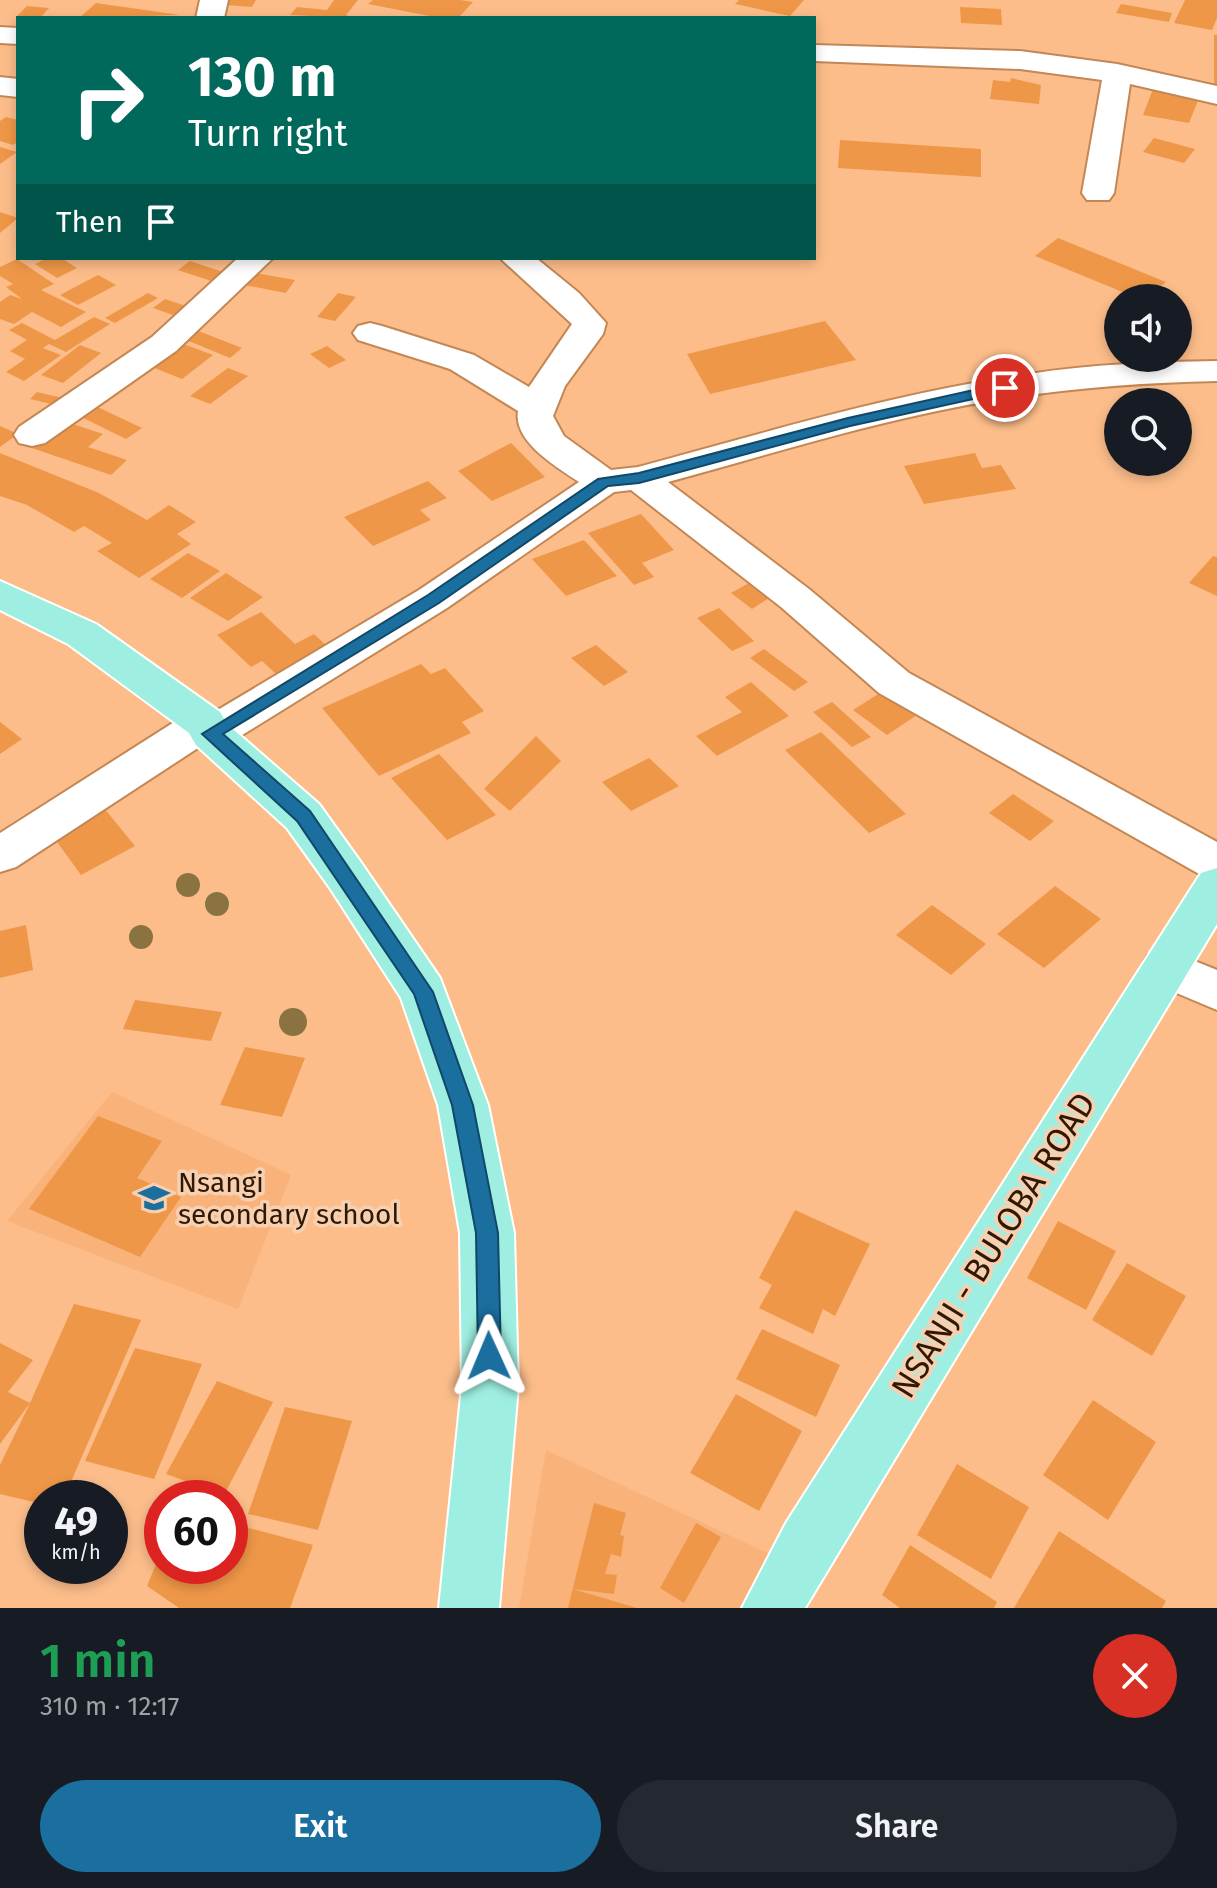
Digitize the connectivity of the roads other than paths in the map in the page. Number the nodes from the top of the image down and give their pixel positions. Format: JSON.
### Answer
{"nodes":[{"id":1,"x":816,"y":53,"type":"edge"},
{"id":2,"x":1117,"y":73,"type":"junction"},
{"id":3,"x":1217,"y":95,"type":"edge"},
{"id":4,"x":1098,"y":193,"type":"dead end"},
{"id":5,"x":255,"y":260,"type":"edge"},
{"id":6,"x":518,"y":260,"type":"edge"},
{"id":7,"x":370,"y":333,"type":"dead end"},
{"id":8,"x":1217,"y":371,"type":"edge"},
{"id":9,"x":534,"y":405,"type":"junction"},
{"id":10,"x":32,"y":435,"type":"dead end"},
{"id":11,"x":622,"y":480,"type":"junction"},
{"id":12,"x":0,"y":594,"type":"edge"},
{"id":13,"x":208,"y":728,"type":"junction"},
{"id":14,"x":0,"y":855,"type":"edge"},
{"id":15,"x":1217,"y":863,"type":"edge"},
{"id":16,"x":1217,"y":885,"type":"edge"},
{"id":17,"x":1165,"y":968,"type":"junction"},
{"id":18,"x":1217,"y":991,"type":"edge"},
{"id":19,"x":469,"y":1608,"type":"edge"},
{"id":20,"x":772,"y":1608,"type":"edge"}],
"edges":[{"from":1,"to":2,"type":"street"},
{"from":2,"to":3,"type":"street"},
{"from":2,"to":4,"type":"street"},
{"from":5,"to":10,"type":"street"},
{"from":6,"to":9,"type":"street"},
{"from":7,"to":9,"type":"street"},
{"from":8,"to":11,"type":"street"},
{"from":9,"to":11,"type":"street"},
{"from":11,"to":13,"type":"street"},
{"from":11,"to":15,"type":"street"},
{"from":12,"to":13,"type":"main road"},
{"from":13,"to":14,"type":"street"},
{"from":13,"to":19,"type":"main road"},
{"from":16,"to":17,"type":"main road","name":"NSANJI - BULOBA ROAD"},
{"from":17,"to":18,"type":"street"},
{"from":17,"to":20,"type":"main road","name":"NSANJI - BULOBA ROAD"}]}
